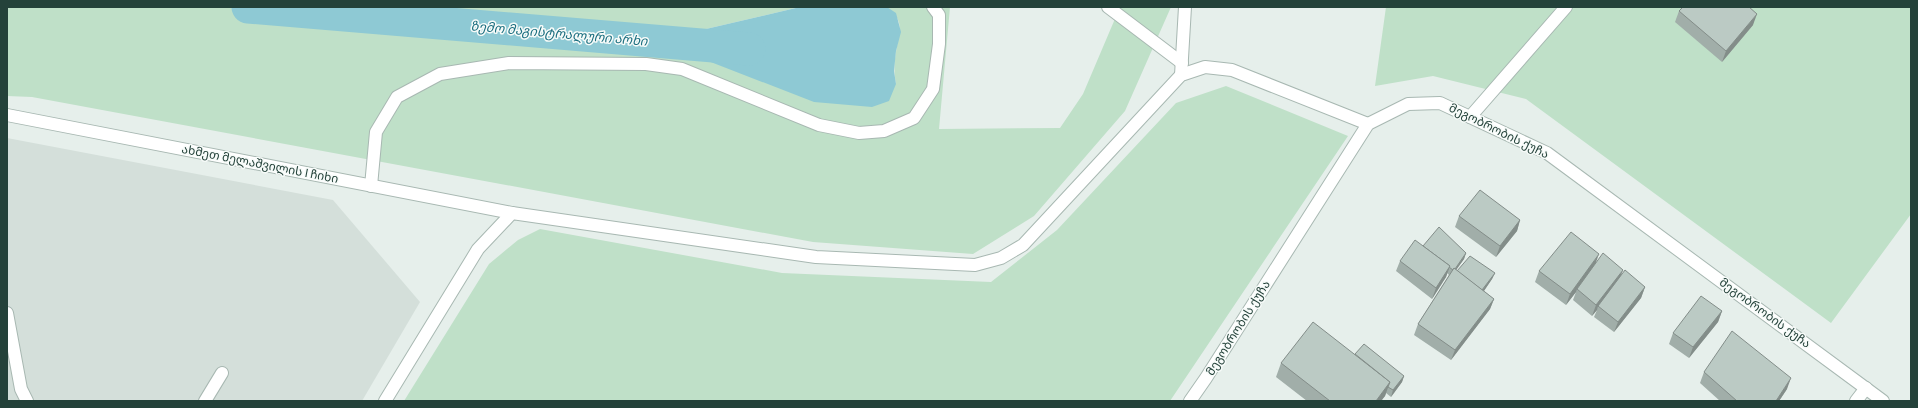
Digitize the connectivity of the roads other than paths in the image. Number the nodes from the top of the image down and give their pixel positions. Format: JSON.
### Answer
{"nodes":[{"id":1,"x":933,"y":7,"type":"edge"},
{"id":2,"x":1108,"y":7,"type":"edge"},
{"id":3,"x":1185,"y":7,"type":"edge"},
{"id":4,"x":1566,"y":7,"type":"edge"},
{"id":5,"x":1181,"y":69,"type":"junction"},
{"id":6,"x":7,"y":115,"type":"edge"},
{"id":7,"x":1470,"y":117,"type":"junction"},
{"id":8,"x":1368,"y":124,"type":"junction"},
{"id":9,"x":370,"y":186,"type":"junction"},
{"id":10,"x":512,"y":213,"type":"junction"},
{"id":11,"x":7,"y":313,"type":"edge"},
{"id":12,"x":222,"y":373,"type":"dead end"},
{"id":13,"x":1866,"y":388,"type":"junction"},
{"id":14,"x":27,"y":401,"type":"edge"},
{"id":15,"x":205,"y":401,"type":"edge"},
{"id":16,"x":385,"y":401,"type":"edge"},
{"id":17,"x":1190,"y":401,"type":"edge"},
{"id":18,"x":1856,"y":401,"type":"edge"},
{"id":19,"x":1883,"y":401,"type":"edge"}],
"edges":[{"from":1,"to":9,"type":"street"},
{"from":2,"to":5,"type":"street"},
{"from":3,"to":5,"type":"street"},
{"from":4,"to":7,"type":"street"},
{"from":5,"to":8,"type":"street"},
{"from":5,"to":10,"type":"street","name":"ახმეთ მელაშვილის I ჩიხი"},
{"from":6,"to":9,"type":"street","name":"ახმეთ მელაშვილის I ჩიხი"},
{"from":7,"to":8,"type":"street","name":"მეგობრობის ქუჩა"},
{"from":7,"to":13,"type":"street","name":"მეგობრობის ქუჩა"},
{"from":8,"to":17,"type":"street","name":"მეგობრობის ქუჩა"},
{"from":9,"to":10,"type":"street","name":"ახმეთ მელაშვილის I ჩიხი"},
{"from":10,"to":16,"type":"street"},
{"from":11,"to":14,"type":"street"},
{"from":12,"to":15,"type":"street"},
{"from":13,"to":18,"type":"street"},
{"from":13,"to":19,"type":"street","name":"მეგობრობის ქუჩა"}]}
